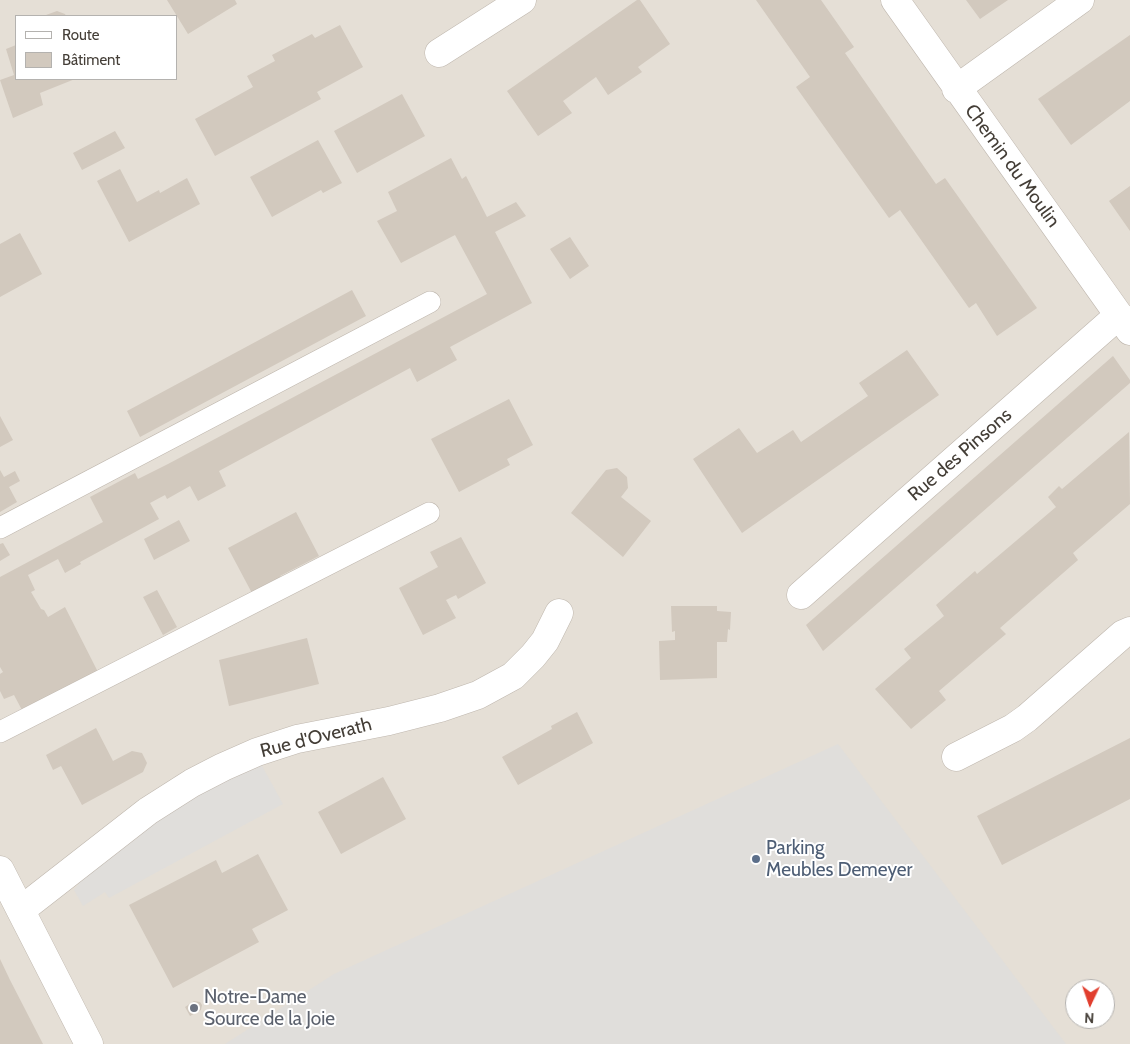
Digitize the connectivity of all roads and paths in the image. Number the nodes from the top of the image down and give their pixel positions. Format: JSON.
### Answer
{"nodes":[{"id":1,"x":522,"y":0,"type":"edge"},
{"id":2,"x":895,"y":0,"type":"edge"},
{"id":3,"x":1080,"y":0,"type":"edge"},
{"id":4,"x":439,"y":53,"type":"dead end"},
{"id":5,"x":956,"y":89,"type":"junction"},
{"id":6,"x":430,"y":302,"type":"dead end"},
{"id":7,"x":1124,"y":323,"type":"edge"},
{"id":8,"x":429,"y":513,"type":"dead end"},
{"id":9,"x":0,"y":528,"type":"edge"},
{"id":10,"x":801,"y":595,"type":"dead end"},
{"id":11,"x":559,"y":613,"type":"dead end"},
{"id":12,"x":1130,"y":631,"type":"edge"},
{"id":13,"x":0,"y":732,"type":"edge"},
{"id":14,"x":956,"y":757,"type":"dead end"},
{"id":15,"x":0,"y":870,"type":"edge"},
{"id":16,"x":21,"y":910,"type":"junction"},
{"id":17,"x":89,"y":1044,"type":"edge"}],
"edges":[{"from":1,"to":4,"type":"street"},
{"from":2,"to":5,"type":"street","name":"Chemin du Moulin"},
{"from":3,"to":5,"type":"street"},
{"from":5,"to":7,"type":"street","name":"Chemin du Moulin"},
{"from":6,"to":9,"type":"lane"},
{"from":7,"to":10,"type":"street","name":"Rue des Pinsons"},
{"from":8,"to":13,"type":"lane"},
{"from":11,"to":16,"type":"street","name":"Rue d'Overath"},
{"from":12,"to":14,"type":"street"},
{"from":15,"to":16,"type":"street"},
{"from":16,"to":17,"type":"street"}]}
